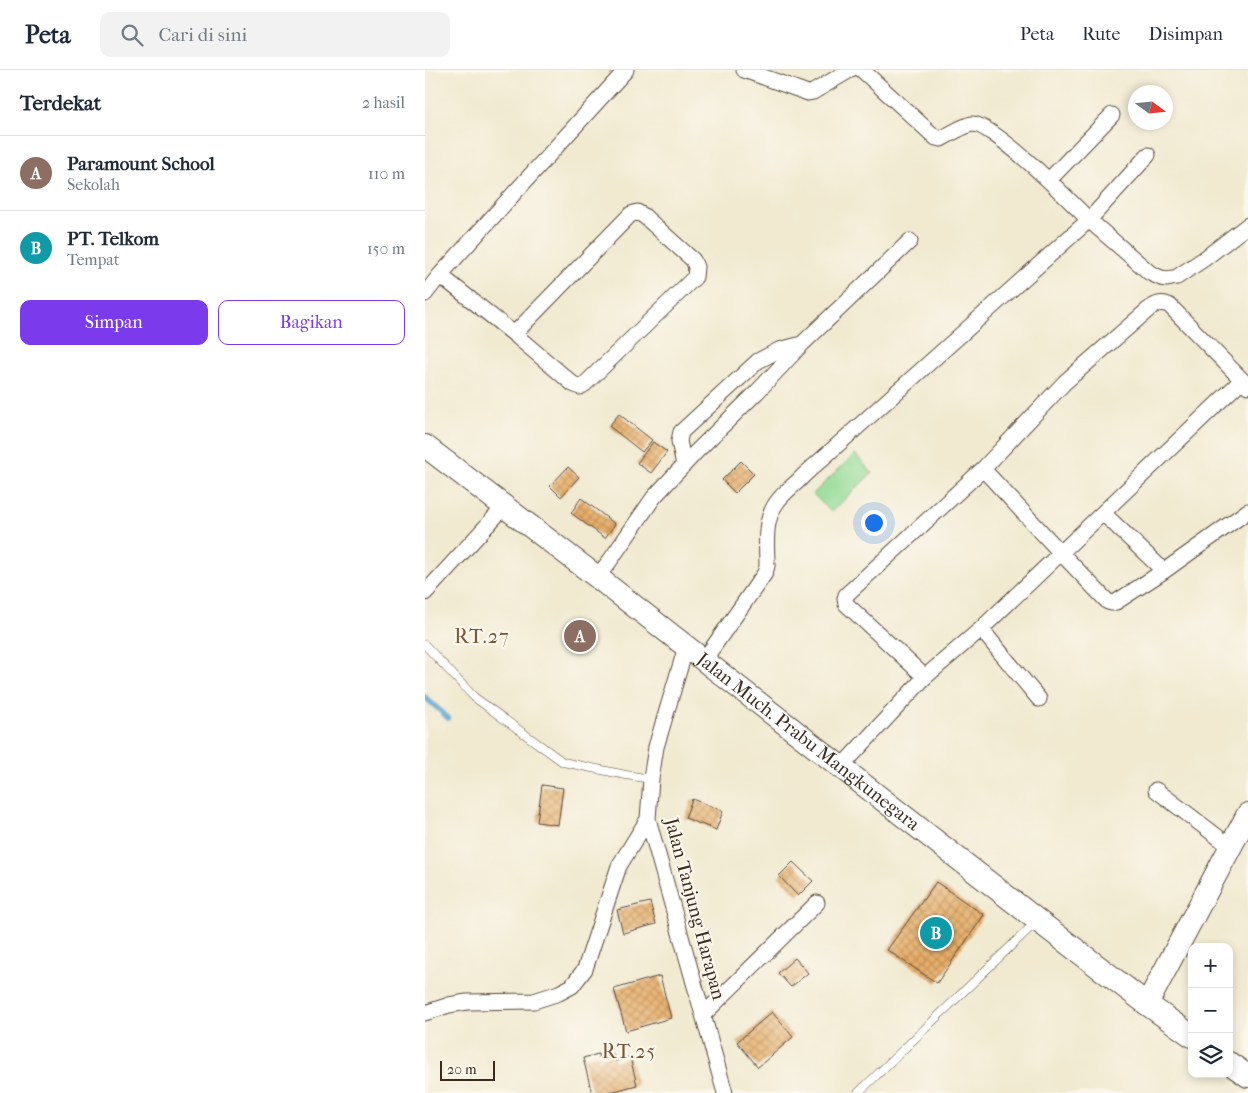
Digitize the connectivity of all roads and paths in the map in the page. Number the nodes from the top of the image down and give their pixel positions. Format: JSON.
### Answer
{"nodes":[{"id":1,"x":625,"y":70,"type":"edge"},
{"id":2,"x":744,"y":70,"type":"edge"},
{"id":3,"x":850,"y":70,"type":"edge"},
{"id":4,"x":862,"y":70,"type":"edge"},
{"id":5,"x":1112,"y":115,"type":"dead end"},
{"id":6,"x":1148,"y":154,"type":"dead end"},
{"id":7,"x":1049,"y":180,"type":"junction"},
{"id":8,"x":1089,"y":220,"type":"junction"},
{"id":9,"x":1248,"y":225,"type":"edge"},
{"id":10,"x":910,"y":241,"type":"dead end"},
{"id":11,"x":440,"y":275,"type":"junction"},
{"id":12,"x":425,"y":294,"type":"edge"},
{"id":13,"x":514,"y":334,"type":"junction"},
{"id":14,"x":802,"y":344,"type":"junction"},
{"id":15,"x":1245,"y":383,"type":"edge"},
{"id":16,"x":429,"y":453,"type":"edge"},
{"id":17,"x":684,"y":466,"type":"junction"},
{"id":18,"x":983,"y":469,"type":"junction"},
{"id":19,"x":505,"y":506,"type":"junction"},
{"id":20,"x":1248,"y":511,"type":"edge"},
{"id":21,"x":1103,"y":513,"type":"junction"},
{"id":22,"x":1060,"y":552,"type":"junction"},
{"id":23,"x":1164,"y":571,"type":"junction"},
{"id":24,"x":597,"y":577,"type":"junction"},
{"id":25,"x":425,"y":593,"type":"edge"},
{"id":26,"x":981,"y":629,"type":"junction"},
{"id":27,"x":425,"y":645,"type":"edge"},
{"id":28,"x":685,"y":647,"type":"junction"},
{"id":29,"x":704,"y":660,"type":"junction"},
{"id":30,"x":925,"y":677,"type":"junction"},
{"id":31,"x":1039,"y":699,"type":"dead end"},
{"id":32,"x":841,"y":767,"type":"junction"},
{"id":33,"x":651,"y":779,"type":"junction"},
{"id":34,"x":1156,"y":790,"type":"dead end"},
{"id":35,"x":1248,"y":814,"type":"edge"},
{"id":36,"x":648,"y":819,"type":"junction"},
{"id":37,"x":1231,"y":846,"type":"junction"},
{"id":38,"x":817,"y":903,"type":"dead end"},
{"id":39,"x":1037,"y":920,"type":"junction"},
{"id":40,"x":1147,"y":1004,"type":"junction"},
{"id":41,"x":425,"y":1013,"type":"edge"},
{"id":42,"x":703,"y":1015,"type":"junction"},
{"id":43,"x":1188,"y":1033,"type":"edge"},
{"id":44,"x":1233,"y":1066,"type":"edge"},
{"id":45,"x":1248,"y":1076,"type":"edge"},
{"id":46,"x":725,"y":1093,"type":"edge"},
{"id":47,"x":858,"y":1093,"type":"edge"}],
"edges":[{"from":1,"to":11,"type":"street"},
{"from":2,"to":3,"type":"street"},
{"from":4,"to":7,"type":"street"},
{"from":5,"to":7,"type":"street"},
{"from":6,"to":8,"type":"street"},
{"from":7,"to":8,"type":"street"},
{"from":8,"to":9,"type":"street"},
{"from":8,"to":29,"type":"street"},
{"from":10,"to":14,"type":"street"},
{"from":11,"to":12,"type":"street"},
{"from":11,"to":13,"type":"street"},
{"from":13,"to":13,"type":"street"},
{"from":14,"to":17,"type":"street"},
{"from":14,"to":17,"type":"street"},
{"from":15,"to":18,"type":"street"},
{"from":15,"to":21,"type":"street"},
{"from":16,"to":19,"type":"main road","name":"Jalan Much. Prabu Mangkunegara"},
{"from":17,"to":24,"type":"street"},
{"from":18,"to":22,"type":"street"},
{"from":18,"to":30,"type":"street"},
{"from":19,"to":24,"type":"main road","name":"Jalan Much. Prabu Mangkunegara"},
{"from":19,"to":25,"type":"street"},
{"from":20,"to":23,"type":"street"},
{"from":21,"to":22,"type":"street"},
{"from":21,"to":23,"type":"street"},
{"from":22,"to":23,"type":"street"},
{"from":22,"to":26,"type":"street"},
{"from":24,"to":28,"type":"main road","name":"Jalan Much. Prabu Mangkunegara"},
{"from":26,"to":30,"type":"street"},
{"from":26,"to":31,"type":"street"},
{"from":27,"to":33,"type":"lane"},
{"from":28,"to":29,"type":"main road","name":"Jalan Much. Prabu Mangkunegara"},
{"from":28,"to":33,"type":"street","name":"Jalan Tanjung Harapan"},
{"from":29,"to":32,"type":"main road","name":"Jalan Much. Prabu Mangkunegara"},
{"from":30,"to":32,"type":"street"},
{"from":32,"to":39,"type":"main road","name":"Jalan Much. Prabu Mangkunegara"},
{"from":33,"to":36,"type":"street","name":"Jalan Tanjung Harapan"},
{"from":34,"to":37,"type":"street"},
{"from":35,"to":37,"type":"main road"},
{"from":36,"to":41,"type":"street"},
{"from":36,"to":42,"type":"street","name":"Jalan Tanjung Harapan"},
{"from":37,"to":40,"type":"main road"},
{"from":38,"to":42,"type":"street"},
{"from":39,"to":40,"type":"main road","name":"Jalan Much. Prabu Mangkunegara"},
{"from":39,"to":47,"type":"lane"},
{"from":40,"to":43,"type":"main road","name":"Jalan Much. Prabu Mangkunegara"},
{"from":42,"to":46,"type":"street","name":"Jalan Tanjung Harapan"},
{"from":44,"to":45,"type":"main road"}]}
